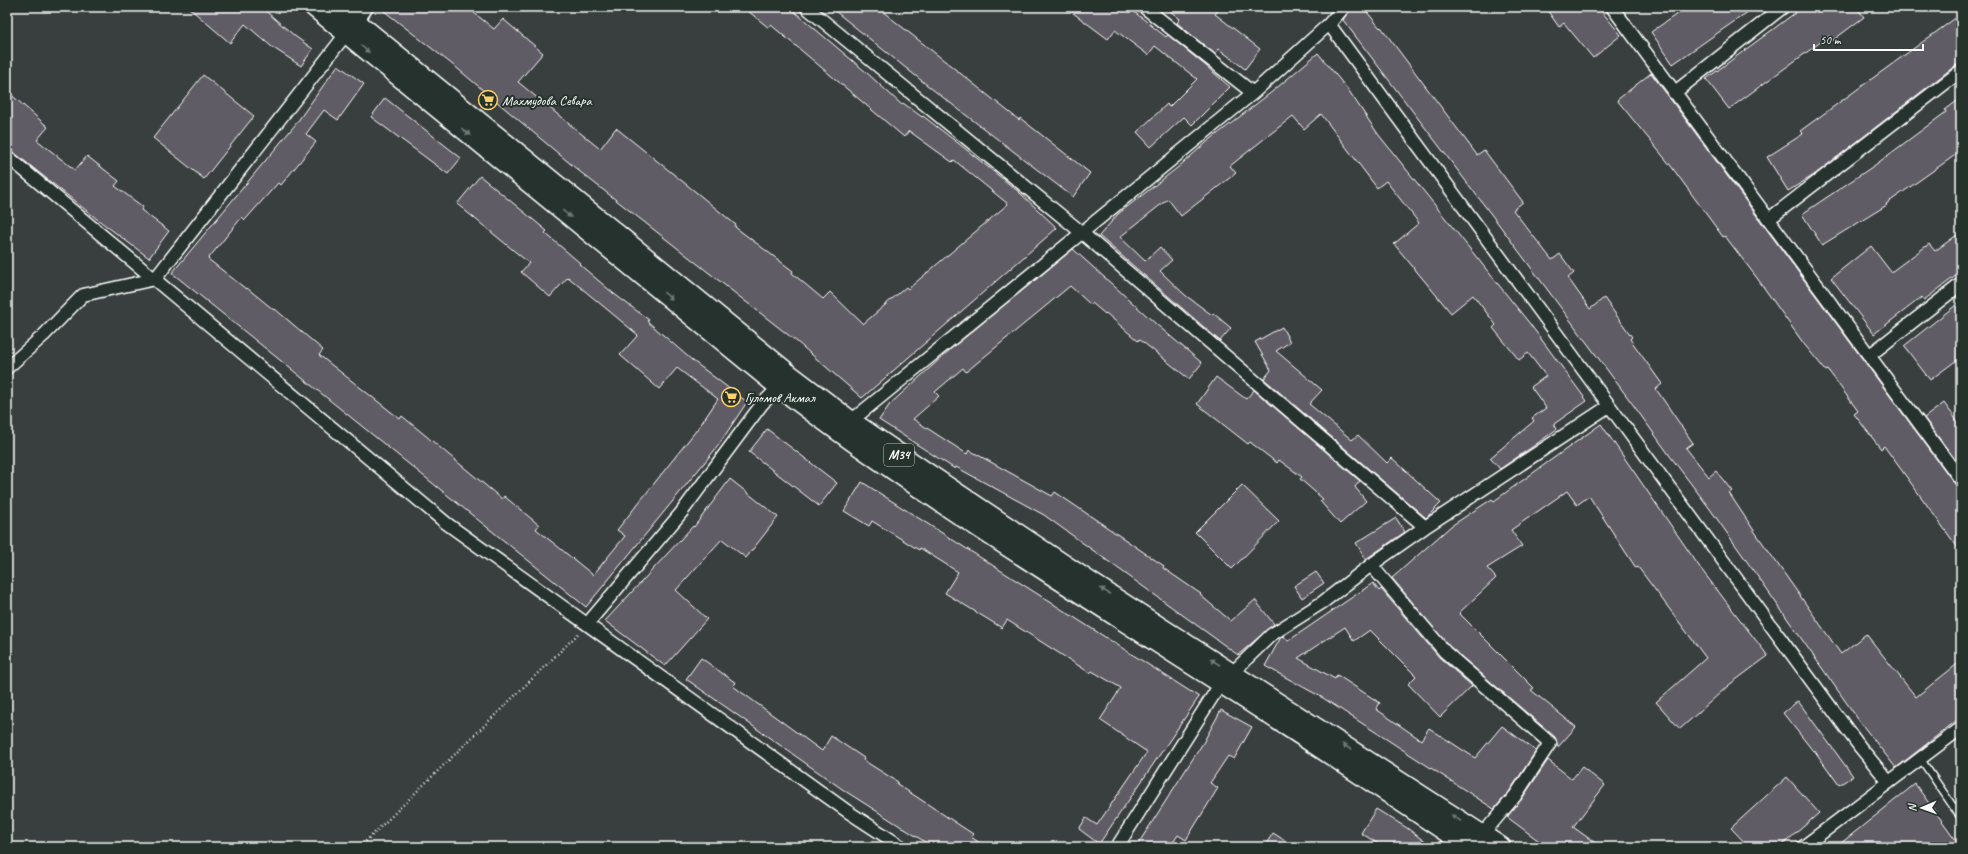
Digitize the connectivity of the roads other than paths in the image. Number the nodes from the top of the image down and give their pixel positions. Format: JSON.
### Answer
{"nodes":[{"id":1,"x":314,"y":7,"type":"edge"},
{"id":2,"x":338,"y":7,"type":"edge"},
{"id":3,"x":806,"y":7,"type":"edge"},
{"id":4,"x":1144,"y":7,"type":"edge"},
{"id":5,"x":1344,"y":7,"type":"edge"},
{"id":6,"x":1612,"y":7,"type":"edge"},
{"id":7,"x":1783,"y":7,"type":"edge"},
{"id":8,"x":357,"y":21,"type":"edge"},
{"id":9,"x":1329,"y":24,"type":"junction"},
{"id":10,"x":1961,"y":71,"type":"edge"},
{"id":11,"x":1674,"y":92,"type":"junction"},
{"id":12,"x":1254,"y":93,"type":"junction"},
{"id":13,"x":7,"y":156,"type":"edge"},
{"id":14,"x":1769,"y":219,"type":"junction"},
{"id":15,"x":1081,"y":232,"type":"junction"},
{"id":16,"x":155,"y":279,"type":"junction"},
{"id":17,"x":1961,"y":284,"type":"edge"},
{"id":18,"x":1870,"y":355,"type":"junction"},
{"id":19,"x":7,"y":368,"type":"edge"},
{"id":20,"x":779,"y":387,"type":"junction"},
{"id":21,"x":1609,"y":406,"type":"junction"},
{"id":22,"x":851,"y":420,"type":"junction"},
{"id":23,"x":1961,"y":480,"type":"edge"},
{"id":24,"x":1425,"y":527,"type":"junction"},
{"id":25,"x":1371,"y":565,"type":"junction"},
{"id":26,"x":588,"y":623,"type":"junction"},
{"id":27,"x":1227,"y":678,"type":"junction"},
{"id":28,"x":1961,"y":728,"type":"edge"},
{"id":29,"x":1920,"y":758,"type":"junction"},
{"id":30,"x":1888,"y":782,"type":"junction"},
{"id":31,"x":1961,"y":818,"type":"edge"},
{"id":32,"x":1476,"y":841,"type":"edge"},
{"id":33,"x":902,"y":847,"type":"edge"},
{"id":34,"x":1117,"y":847,"type":"edge"},
{"id":35,"x":1501,"y":847,"type":"edge"},
{"id":36,"x":1803,"y":847,"type":"edge"}],
"edges":[{"from":1,"to":8,"type":"main road","number":"M34"},
{"from":2,"to":8,"type":"main road","number":"M34"},
{"from":3,"to":15,"type":"street"},
{"from":4,"to":12,"type":"street"},
{"from":5,"to":9,"type":"street"},
{"from":6,"to":11,"type":"street"},
{"from":7,"to":11,"type":"street"},
{"from":8,"to":16,"type":"street"},
{"from":8,"to":20,"type":"main road","number":"M34","one_way":true},
{"from":8,"to":22,"type":"main road","number":"M34"},
{"from":9,"to":12,"type":"street"},
{"from":9,"to":21,"type":"street"},
{"from":10,"to":14,"type":"street"},
{"from":11,"to":14,"type":"street"},
{"from":12,"to":15,"type":"street"},
{"from":13,"to":16,"type":"street"},
{"from":14,"to":18,"type":"street"},
{"from":15,"to":22,"type":"street"},
{"from":15,"to":24,"type":"street"},
{"from":16,"to":19,"type":"street"},
{"from":16,"to":26,"type":"street"},
{"from":17,"to":18,"type":"street"},
{"from":18,"to":23,"type":"street"},
{"from":20,"to":26,"type":"street"},
{"from":20,"to":27,"type":"main road","number":"M34"},
{"from":21,"to":24,"type":"street"},
{"from":21,"to":30,"type":"street"},
{"from":27,"to":22,"type":"main road","number":"M34","one_way":true},
{"from":24,"to":25,"type":"street"},
{"from":25,"to":27,"type":"street"},
{"from":25,"to":32,"type":"street"},
{"from":26,"to":33,"type":"street"},
{"from":27,"to":32,"type":"main road","number":"M34"},
{"from":27,"to":34,"type":"street"},
{"from":28,"to":29,"type":"street"},
{"from":29,"to":30,"type":"street"},
{"from":29,"to":31,"type":"lane"},
{"from":30,"to":36,"type":"street"},
{"from":32,"to":35,"type":"main road","number":"M34"}]}
